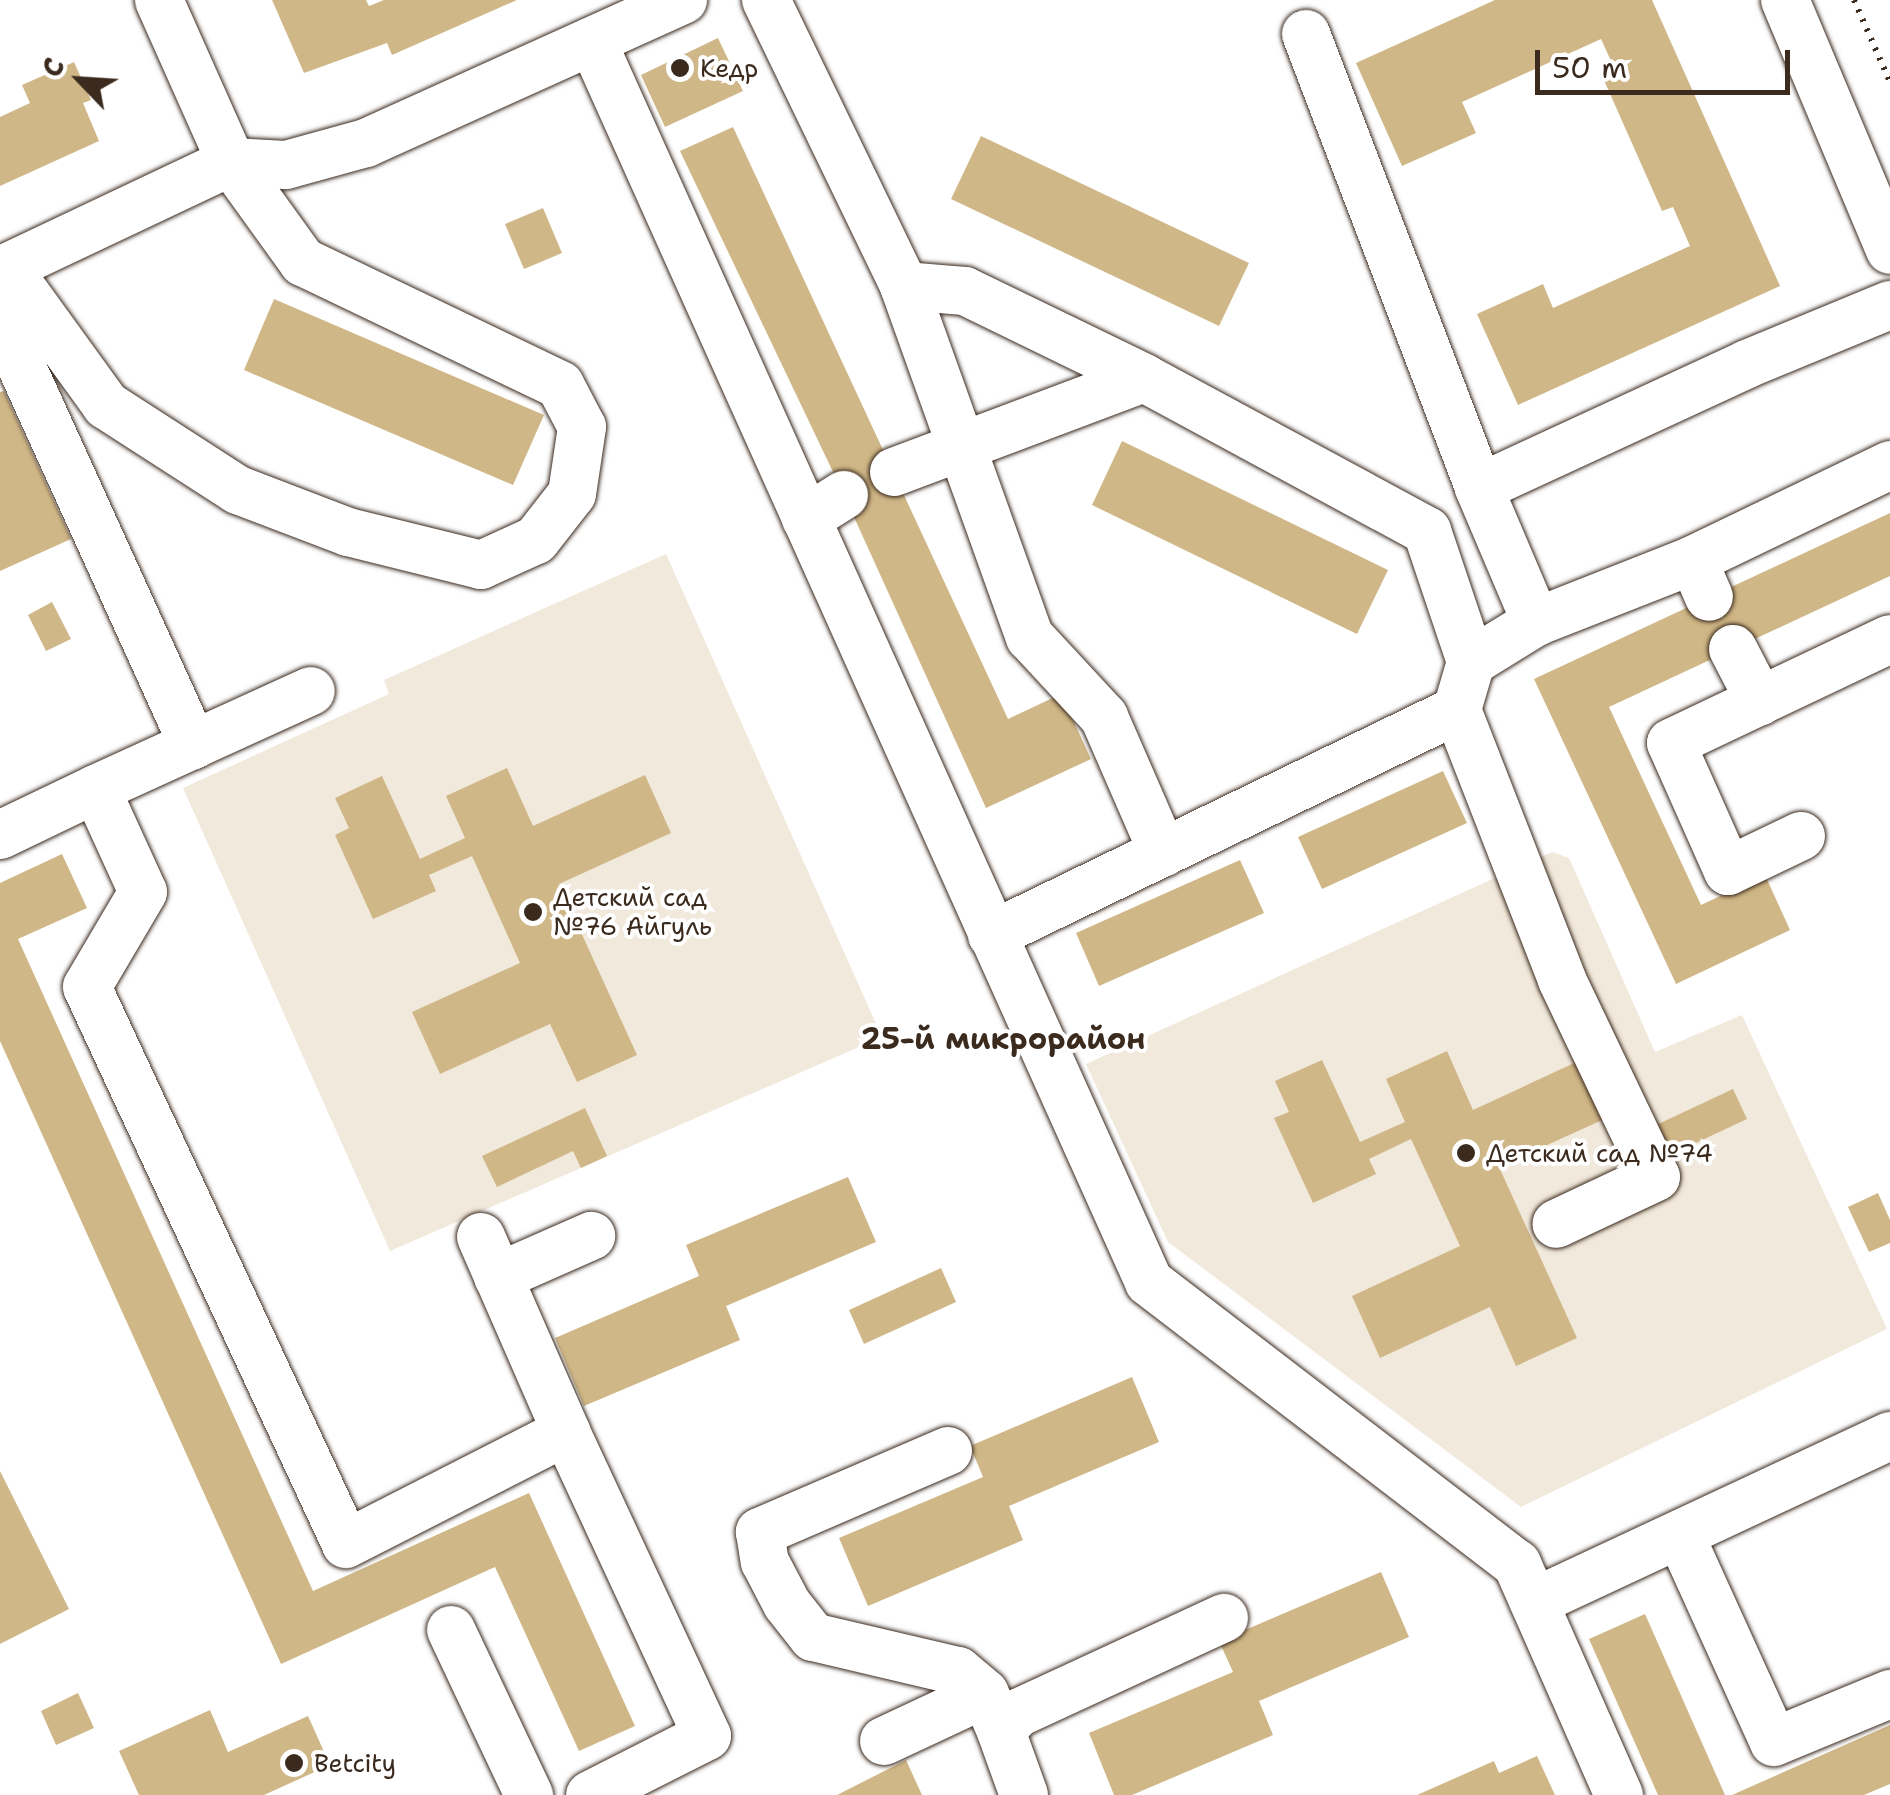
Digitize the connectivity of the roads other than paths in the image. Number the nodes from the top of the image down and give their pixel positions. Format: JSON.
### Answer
{"nodes":[{"id":1,"x":160,"y":0,"type":"edge"},
{"id":2,"x":683,"y":0,"type":"edge"},
{"id":3,"x":766,"y":0,"type":"edge"},
{"id":4,"x":1785,"y":0,"type":"edge"},
{"id":5,"x":1306,"y":34,"type":"dead end"},
{"id":6,"x":593,"y":43,"type":"junction"},
{"id":7,"x":231,"y":162,"type":"junction"},
{"id":8,"x":1890,"y":250,"type":"edge"},
{"id":9,"x":4,"y":270,"type":"edge"},
{"id":10,"x":904,"y":286,"type":"junction"},
{"id":11,"x":1890,"y":306,"type":"edge"},
{"id":12,"x":0,"y":319,"type":"edge"},
{"id":13,"x":1144,"y":378,"type":"junction"},
{"id":14,"x":960,"y":450,"type":"junction"},
{"id":15,"x":1890,"y":465,"type":"edge"},
{"id":16,"x":894,"y":472,"type":"dead end"},
{"id":17,"x":1479,"y":488,"type":"junction"},
{"id":18,"x":1536,"y":622,"type":"junction"},
{"id":19,"x":1890,"y":640,"type":"edge"},
{"id":20,"x":1733,"y":650,"type":"dead end"},
{"id":21,"x":1471,"y":662,"type":"junction"},
{"id":22,"x":311,"y":691,"type":"dead end"},
{"id":23,"x":1760,"y":702,"type":"junction"},
{"id":24,"x":1458,"y":710,"type":"junction"},
{"id":25,"x":193,"y":745,"type":"junction"},
{"id":26,"x":96,"y":790,"type":"junction"},
{"id":27,"x":0,"y":835,"type":"edge"},
{"id":28,"x":1801,"y":836,"type":"dead end"},
{"id":29,"x":1162,"y":853,"type":"junction"},
{"id":30,"x":992,"y":935,"type":"junction"},
{"id":31,"x":1556,"y":1224,"type":"dead end"},
{"id":32,"x":591,"y":1236,"type":"dead end"},
{"id":33,"x":566,"y":1432,"type":"junction"},
{"id":34,"x":1890,"y":1436,"type":"edge"},
{"id":35,"x":948,"y":1451,"type":"dead end"},
{"id":36,"x":1680,"y":1535,"type":"junction"},
{"id":37,"x":1534,"y":1602,"type":"junction"},
{"id":38,"x":1224,"y":1618,"type":"dead end"},
{"id":39,"x":451,"y":1630,"type":"dead end"},
{"id":40,"x":1890,"y":1694,"type":"edge"},
{"id":41,"x":993,"y":1712,"type":"junction"},
{"id":42,"x":884,"y":1741,"type":"dead end"},
{"id":43,"x":530,"y":1795,"type":"edge"},
{"id":44,"x":590,"y":1795,"type":"edge"},
{"id":45,"x":1024,"y":1795,"type":"edge"},
{"id":46,"x":1619,"y":1795,"type":"edge"}],
"edges":[{"from":1,"to":7,"type":"street"},
{"from":2,"to":6,"type":"street"},
{"from":3,"to":10,"type":"street"},
{"from":4,"to":8,"type":"street"},
{"from":5,"to":17,"type":"street"},
{"from":6,"to":7,"type":"street"},
{"from":6,"to":30,"type":"street"},
{"from":7,"to":9,"type":"street"},
{"from":7,"to":9,"type":"street"},
{"from":10,"to":13,"type":"street"},
{"from":10,"to":14,"type":"street"},
{"from":11,"to":17,"type":"street"},
{"from":12,"to":25,"type":"street"},
{"from":13,"to":14,"type":"street"},
{"from":13,"to":21,"type":"street"},
{"from":14,"to":16,"type":"street"},
{"from":14,"to":29,"type":"street"},
{"from":15,"to":18,"type":"street"},
{"from":17,"to":18,"type":"street"},
{"from":18,"to":21,"type":"street"},
{"from":19,"to":23,"type":"street"},
{"from":20,"to":23,"type":"street"},
{"from":21,"to":24,"type":"street"},
{"from":22,"to":25,"type":"street"},
{"from":23,"to":28,"type":"street"},
{"from":24,"to":29,"type":"street"},
{"from":24,"to":31,"type":"street"},
{"from":25,"to":26,"type":"street"},
{"from":26,"to":27,"type":"street"},
{"from":26,"to":33,"type":"street"},
{"from":29,"to":30,"type":"street"},
{"from":30,"to":37,"type":"street"},
{"from":32,"to":33,"type":"street"},
{"from":33,"to":44,"type":"street"},
{"from":34,"to":36,"type":"street"},
{"from":35,"to":41,"type":"street"},
{"from":36,"to":37,"type":"street"},
{"from":36,"to":40,"type":"street"},
{"from":37,"to":46,"type":"street"},
{"from":38,"to":41,"type":"street"},
{"from":39,"to":43,"type":"street"},
{"from":41,"to":42,"type":"street"},
{"from":41,"to":45,"type":"street"}]}
